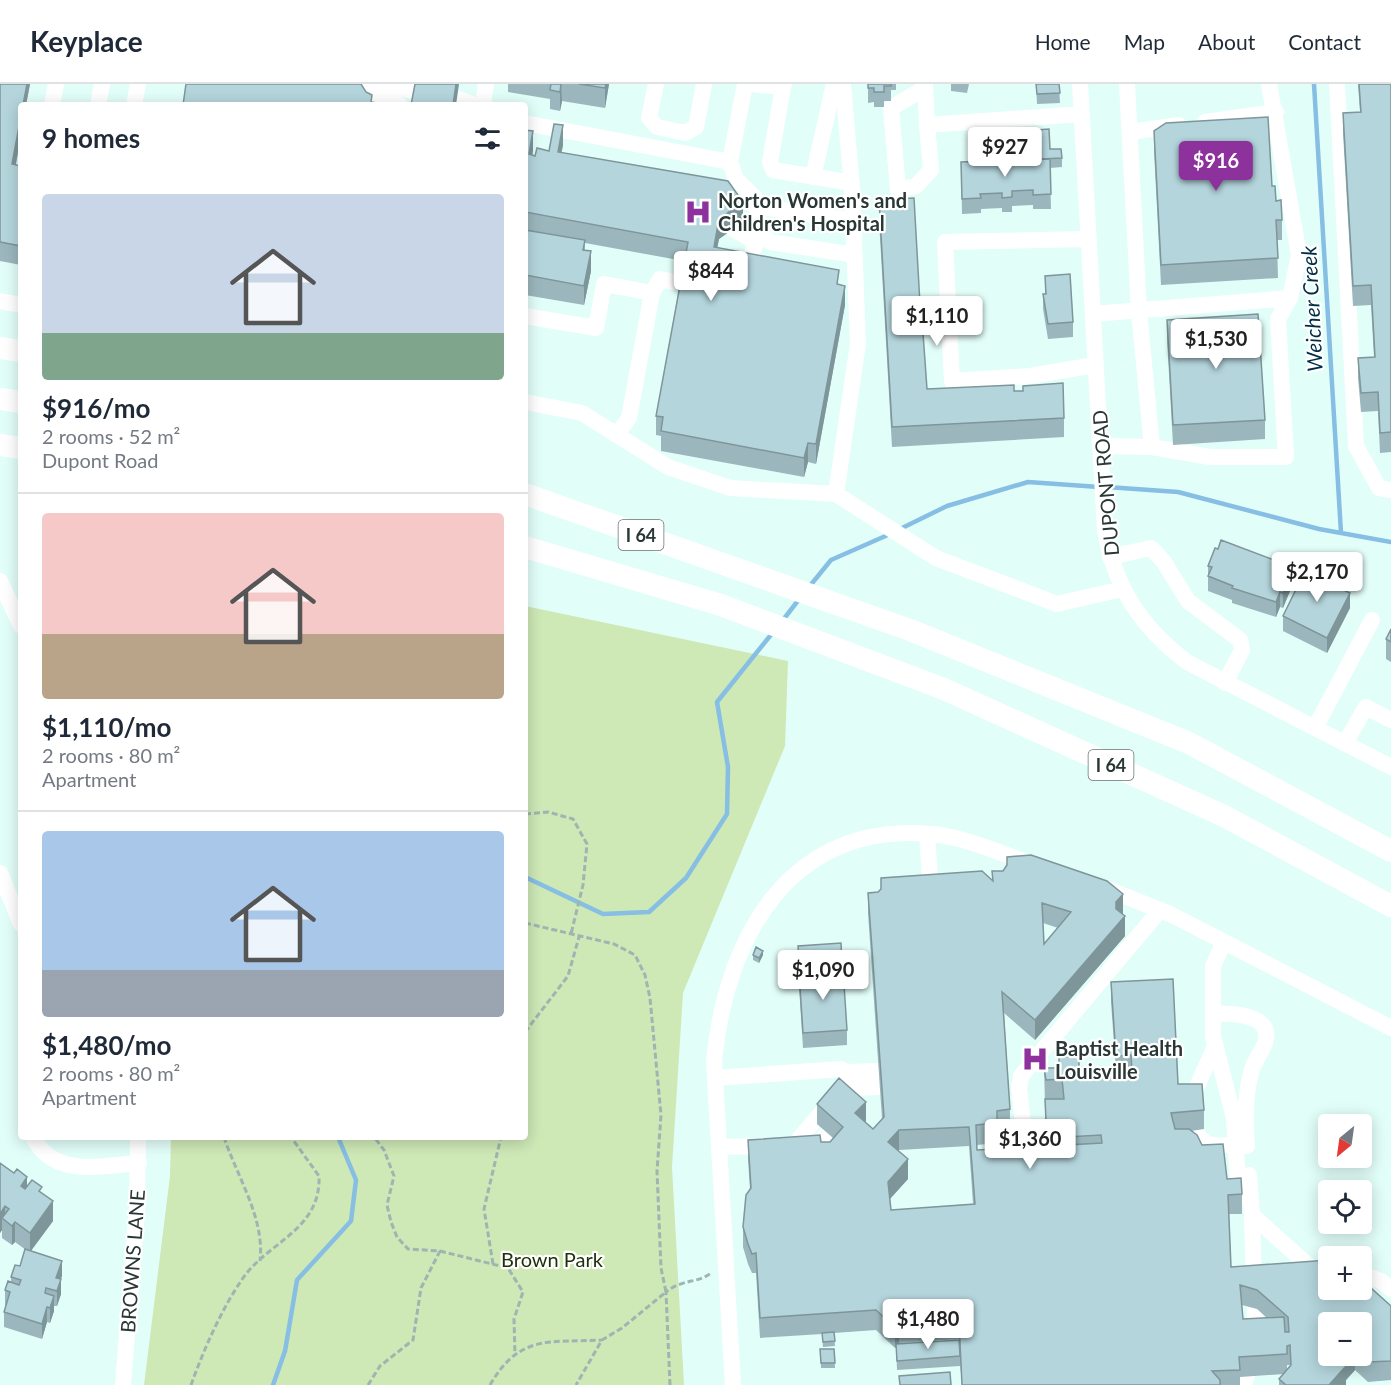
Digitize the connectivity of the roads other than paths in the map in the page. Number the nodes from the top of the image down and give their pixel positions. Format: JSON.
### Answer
{"nodes":[{"id":1,"x":56,"y":84,"type":"edge"},
{"id":2,"x":102,"y":84,"type":"edge"},
{"id":3,"x":138,"y":84,"type":"edge"},
{"id":4,"x":486,"y":84,"type":"edge"},
{"id":5,"x":656,"y":84,"type":"edge"},
{"id":6,"x":704,"y":84,"type":"edge"},
{"id":7,"x":745,"y":84,"type":"edge"},
{"id":8,"x":751,"y":84,"type":"edge"},
{"id":9,"x":834,"y":84,"type":"edge"},
{"id":10,"x":843,"y":84,"type":"edge"},
{"id":11,"x":1080,"y":84,"type":"edge"},
{"id":12,"x":1127,"y":84,"type":"edge"},
{"id":13,"x":1269,"y":84,"type":"edge"},
{"id":14,"x":1337,"y":84,"type":"edge"},
{"id":15,"x":784,"y":86,"type":"edge"},
{"id":16,"x":925,"y":86,"type":"edge"},
{"id":17,"x":375,"y":87,"type":"edge"},
{"id":18,"x":456,"y":98,"type":"edge"},
{"id":19,"x":415,"y":99,"type":"edge"},
{"id":20,"x":53,"y":102,"type":"edge"},
{"id":21,"x":99,"y":102,"type":"edge"},
{"id":22,"x":135,"y":102,"type":"edge"},
{"id":23,"x":396,"y":102,"type":"edge"},
{"id":24,"x":466,"y":102,"type":"edge"},
{"id":25,"x":483,"y":102,"type":"edge"},
{"id":26,"x":1276,"y":112,"type":"junction"},
{"id":27,"x":1082,"y":114,"type":"junction"},
{"id":28,"x":528,"y":124,"type":"edge"},
{"id":29,"x":927,"y":125,"type":"junction"},
{"id":30,"x":1130,"y":132,"type":"junction"},
{"id":31,"x":728,"y":173,"type":"junction"},
{"id":32,"x":813,"y":177,"type":"junction"},
{"id":33,"x":852,"y":183,"type":"junction"},
{"id":34,"x":756,"y":206,"type":"junction"},
{"id":35,"x":854,"y":221,"type":"junction"},
{"id":36,"x":733,"y":229,"type":"dead end"},
{"id":37,"x":758,"y":237,"type":"junction"},
{"id":38,"x":1088,"y":239,"type":"junction"},
{"id":39,"x":855,"y":255,"type":"junction"},
{"id":40,"x":748,"y":273,"type":"edge"},
{"id":41,"x":683,"y":284,"type":"edge"},
{"id":42,"x":652,"y":293,"type":"junction"},
{"id":43,"x":1290,"y":298,"type":"junction"},
{"id":44,"x":0,"y":301,"type":"edge"},
{"id":45,"x":18,"y":304,"type":"edge"},
{"id":46,"x":1139,"y":311,"type":"junction"},
{"id":47,"x":1093,"y":315,"type":"junction"},
{"id":48,"x":528,"y":316,"type":"edge"},
{"id":49,"x":0,"y":348,"type":"edge"},
{"id":50,"x":18,"y":351,"type":"edge"},
{"id":51,"x":1095,"y":365,"type":"junction"},
{"id":52,"x":0,"y":399,"type":"edge"},
{"id":53,"x":18,"y":402,"type":"edge"},
{"id":54,"x":528,"y":403,"type":"edge"},
{"id":55,"x":616,"y":435,"type":"junction"},
{"id":56,"x":0,"y":445,"type":"edge"},
{"id":57,"x":1100,"y":447,"type":"junction"},
{"id":58,"x":1152,"y":447,"type":"junction"},
{"id":59,"x":18,"y":448,"type":"edge"},
{"id":60,"x":1391,"y":490,"type":"edge"},
{"id":61,"x":836,"y":494,"type":"junction"},
{"id":62,"x":528,"y":495,"type":"edge"},
{"id":63,"x":528,"y":548,"type":"edge"},
{"id":64,"x":1110,"y":557,"type":"junction"},
{"id":65,"x":0,"y":581,"type":"edge"},
{"id":66,"x":1122,"y":589,"type":"junction"},
{"id":67,"x":18,"y":620,"type":"edge"},
{"id":68,"x":1371,"y":620,"type":"dead end"},
{"id":69,"x":1225,"y":683,"type":"junction"},
{"id":70,"x":1391,"y":720,"type":"edge"},
{"id":71,"x":1315,"y":728,"type":"junction"},
{"id":72,"x":1345,"y":743,"type":"junction"},
{"id":73,"x":1391,"y":767,"type":"edge"},
{"id":74,"x":927,"y":834,"type":"junction"},
{"id":75,"x":1391,"y":851,"type":"edge"},
{"id":76,"x":1046,"y":868,"type":"edge"},
{"id":77,"x":0,"y":873,"type":"edge"},
{"id":78,"x":1090,"y":883,"type":"edge"},
{"id":79,"x":931,"y":894,"type":"edge"},
{"id":80,"x":1391,"y":906,"type":"edge"},
{"id":81,"x":1160,"y":910,"type":"junction"},
{"id":82,"x":18,"y":917,"type":"edge"},
{"id":83,"x":1224,"y":942,"type":"junction"},
{"id":84,"x":1215,"y":1014,"type":"junction"},
{"id":85,"x":1391,"y":1028,"type":"edge"},
{"id":86,"x":1215,"y":1046,"type":"junction"},
{"id":87,"x":715,"y":1078,"type":"junction"},
{"id":88,"x":880,"y":1079,"type":"edge"},
{"id":89,"x":847,"y":1080,"type":"junction"},
{"id":90,"x":1193,"y":1104,"type":"edge"},
{"id":91,"x":1230,"y":1104,"type":"junction"},
{"id":92,"x":848,"y":1106,"type":"edge"},
{"id":93,"x":1245,"y":1129,"type":"junction"},
{"id":94,"x":1196,"y":1130,"type":"dead end"},
{"id":95,"x":828,"y":1133,"type":"dead end"},
{"id":96,"x":35,"y":1140,"type":"edge"},
{"id":97,"x":138,"y":1140,"type":"edge"},
{"id":98,"x":1235,"y":1144,"type":"junction"},
{"id":99,"x":793,"y":1146,"type":"junction"},
{"id":100,"x":719,"y":1147,"type":"junction"},
{"id":101,"x":1026,"y":1155,"type":"edge"},
{"id":102,"x":139,"y":1163,"type":"junction"},
{"id":103,"x":1244,"y":1209,"type":"junction"},
{"id":104,"x":1310,"y":1267,"type":"junction"},
{"id":105,"x":1318,"y":1268,"type":"edge"},
{"id":106,"x":1287,"y":1269,"type":"edge"},
{"id":107,"x":1251,"y":1277,"type":"edge"},
{"id":108,"x":1372,"y":1278,"type":"edge"},
{"id":109,"x":1391,"y":1289,"type":"edge"},
{"id":110,"x":1254,"y":1308,"type":"dead end"},
{"id":111,"x":1255,"y":1338,"type":"edge"},
{"id":112,"x":123,"y":1385,"type":"edge"},
{"id":113,"x":734,"y":1385,"type":"edge"}],
"edges":[{"from":1,"to":20,"type":"street"},
{"from":2,"to":21,"type":"street"},
{"from":3,"to":22,"type":"street"},
{"from":4,"to":25,"type":"street"},
{"from":5,"to":6,"type":"street"},
{"from":7,"to":31,"type":"street"},
{"from":8,"to":15,"type":"street"},
{"from":9,"to":32,"type":"street"},
{"from":10,"to":33,"type":"street"},
{"from":11,"to":27,"type":"street","name":"DUPONT ROAD"},
{"from":12,"to":30,"type":"street"},
{"from":13,"to":26,"type":"street"},
{"from":14,"to":60,"type":"street"},
{"from":15,"to":32,"type":"street"},
{"from":16,"to":29,"type":"street"},
{"from":16,"to":29,"type":"street"},
{"from":17,"to":19,"type":"street"},
{"from":17,"to":23,"type":"street"},
{"from":18,"to":24,"type":"street"},
{"from":26,"to":30,"type":"street"},
{"from":26,"to":43,"type":"street"},
{"from":27,"to":29,"type":"street"},
{"from":27,"to":38,"type":"street","name":"DUPONT ROAD"},
{"from":28,"to":31,"type":"street"},
{"from":30,"to":46,"type":"street"},
{"from":31,"to":34,"type":"street"},
{"from":32,"to":33,"type":"street"},
{"from":33,"to":35,"type":"street"},
{"from":34,"to":35,"type":"street"},
{"from":34,"to":37,"type":"street"},
{"from":35,"to":39,"type":"street"},
{"from":36,"to":37,"type":"street"},
{"from":37,"to":39,"type":"street"},
{"from":37,"to":40,"type":"street"},
{"from":38,"to":47,"type":"street","name":"DUPONT ROAD"},
{"from":38,"to":51,"type":"street"},
{"from":39,"to":61,"type":"street"},
{"from":41,"to":42,"type":"street"},
{"from":42,"to":48,"type":"street"},
{"from":42,"to":55,"type":"street"},
{"from":43,"to":46,"type":"street"},
{"from":43,"to":58,"type":"street"},
{"from":44,"to":45,"type":"street"},
{"from":46,"to":47,"type":"street"},
{"from":46,"to":58,"type":"street"},
{"from":47,"to":51,"type":"street","name":"DUPONT ROAD"},
{"from":49,"to":50,"type":"highway"},
{"from":51,"to":57,"type":"street","name":"DUPONT ROAD"},
{"from":52,"to":53,"type":"highway"},
{"from":54,"to":55,"type":"street"},
{"from":55,"to":61,"type":"street"},
{"from":56,"to":59,"type":"highway"},
{"from":57,"to":58,"type":"street"},
{"from":57,"to":64,"type":"street","name":"DUPONT ROAD"},
{"from":61,"to":66,"type":"street"},
{"from":62,"to":75,"type":"highway","number":"I 64"},
{"from":63,"to":80,"type":"highway","number":"I 64"},
{"from":64,"to":66,"type":"street","name":"DUPONT ROAD"},
{"from":64,"to":69,"type":"street"},
{"from":65,"to":67,"type":"street"},
{"from":66,"to":69,"type":"street","name":"DUPONT ROAD"},
{"from":68,"to":71,"type":"street"},
{"from":69,"to":71,"type":"street","name":"DUPONT ROAD"},
{"from":70,"to":72,"type":"street"},
{"from":71,"to":72,"type":"street","name":"DUPONT ROAD"},
{"from":72,"to":73,"type":"street","name":"DUPONT ROAD"},
{"from":74,"to":76,"type":"street"},
{"from":74,"to":79,"type":"street"},
{"from":74,"to":87,"type":"street"},
{"from":77,"to":82,"type":"street"},
{"from":78,"to":81,"type":"street"},
{"from":81,"to":83,"type":"street"},
{"from":81,"to":101,"type":"street"},
{"from":83,"to":84,"type":"street"},
{"from":83,"to":85,"type":"street"},
{"from":84,"to":86,"type":"street"},
{"from":84,"to":93,"type":"street"},
{"from":86,"to":90,"type":"street"},
{"from":86,"to":91,"type":"street"},
{"from":87,"to":89,"type":"street"},
{"from":87,"to":100,"type":"street"},
{"from":88,"to":89,"type":"street"},
{"from":89,"to":92,"type":"street"},
{"from":89,"to":99,"type":"street"},
{"from":91,"to":93,"type":"street"},
{"from":91,"to":98,"type":"street"},
{"from":93,"to":103,"type":"street"},
{"from":94,"to":98,"type":"street"},
{"from":95,"to":99,"type":"street"},
{"from":96,"to":102,"type":"street"},
{"from":97,"to":102,"type":"street","name":"BROWNS LANE"},
{"from":98,"to":103,"type":"street"},
{"from":99,"to":100,"type":"street"},
{"from":100,"to":113,"type":"street"},
{"from":102,"to":112,"type":"street","name":"BROWNS LANE"},
{"from":103,"to":104,"type":"street"},
{"from":103,"to":107,"type":"street"},
{"from":104,"to":105,"type":"street"},
{"from":104,"to":106,"type":"street"},
{"from":108,"to":109,"type":"street"},
{"from":110,"to":111,"type":"street"}]}
